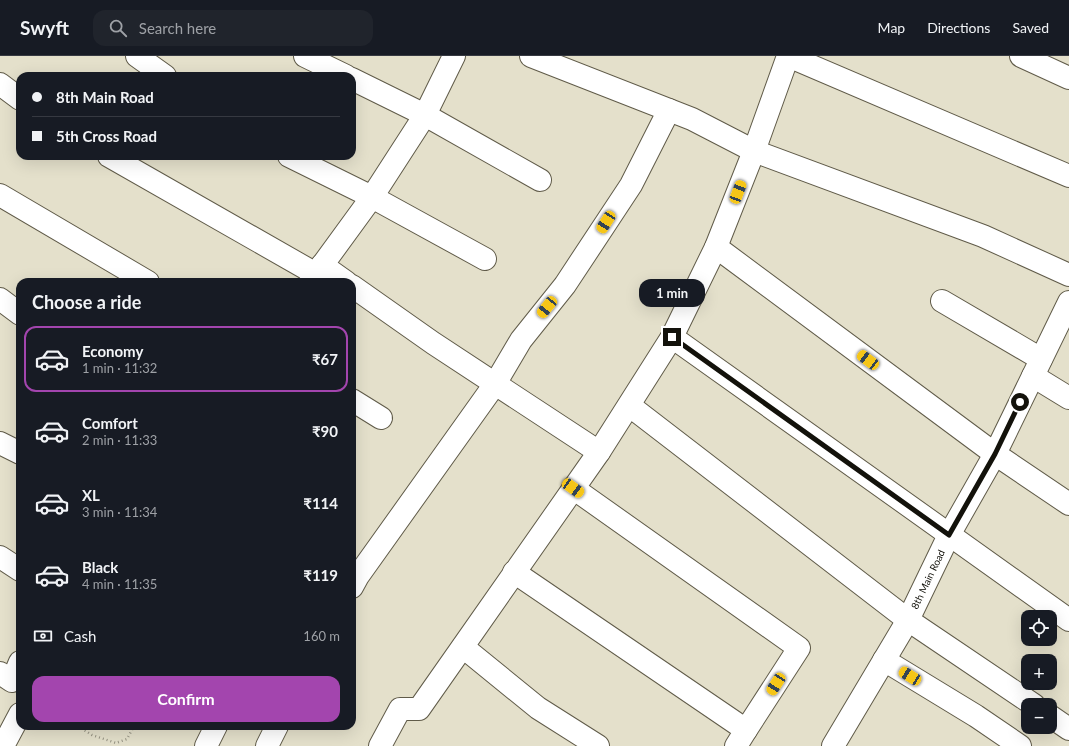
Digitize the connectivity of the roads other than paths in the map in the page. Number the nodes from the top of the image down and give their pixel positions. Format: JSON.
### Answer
{"nodes":[{"id":1,"x":137,"y":56,"type":"edge"},
{"id":2,"x":305,"y":56,"type":"edge"},
{"id":3,"x":454,"y":56,"type":"edge"},
{"id":4,"x":531,"y":56,"type":"edge"},
{"id":5,"x":788,"y":56,"type":"edge"},
{"id":6,"x":1021,"y":56,"type":"edge"},
{"id":7,"x":159,"y":72,"type":"edge"},
{"id":8,"x":338,"y":72,"type":"edge"},
{"id":9,"x":1069,"y":78,"type":"edge"},
{"id":10,"x":356,"y":81,"type":"edge"},
{"id":11,"x":0,"y":84,"type":"edge"},
{"id":12,"x":16,"y":96,"type":"edge"},
{"id":13,"x":669,"y":110,"type":"junction"},
{"id":14,"x":425,"y":115,"type":"junction"},
{"id":15,"x":754,"y":150,"type":"junction"},
{"id":16,"x":116,"y":160,"type":"edge"},
{"id":17,"x":297,"y":160,"type":"edge"},
{"id":18,"x":1069,"y":176,"type":"edge"},
{"id":19,"x":540,"y":180,"type":"dead end"},
{"id":20,"x":0,"y":195,"type":"edge"},
{"id":21,"x":372,"y":197,"type":"junction"},
{"id":22,"x":716,"y":247,"type":"junction"},
{"id":23,"x":485,"y":259,"type":"dead end"},
{"id":24,"x":316,"y":274,"type":"edge"},
{"id":25,"x":1069,"y":275,"type":"edge"},
{"id":26,"x":141,"y":278,"type":"edge"},
{"id":27,"x":331,"y":278,"type":"edge"},
{"id":28,"x":356,"y":289,"type":"edge"},
{"id":29,"x":0,"y":299,"type":"edge"},
{"id":30,"x":942,"y":301,"type":"dead end"},
{"id":31,"x":1069,"y":302,"type":"edge"},
{"id":32,"x":16,"y":311,"type":"edge"},
{"id":33,"x":672,"y":337,"type":"junction"},
{"id":34,"x":1037,"y":368,"type":"junction"},
{"id":35,"x":495,"y":384,"type":"junction"},
{"id":36,"x":1069,"y":398,"type":"edge"},
{"id":37,"x":356,"y":403,"type":"edge"},
{"id":38,"x":630,"y":406,"type":"junction"},
{"id":39,"x":380,"y":418,"type":"dead end"},
{"id":40,"x":0,"y":443,"type":"edge"},
{"id":41,"x":16,"y":451,"type":"edge"},
{"id":42,"x":599,"y":452,"type":"junction"},
{"id":43,"x":995,"y":454,"type":"junction"},
{"id":44,"x":573,"y":488,"type":"junction"},
{"id":45,"x":1069,"y":504,"type":"edge"},
{"id":46,"x":949,"y":535,"type":"junction"},
{"id":47,"x":0,"y":557,"type":"edge"},
{"id":48,"x":16,"y":567,"type":"edge"},
{"id":49,"x":514,"y":572,"type":"junction"},
{"id":50,"x":356,"y":580,"type":"edge"},
{"id":51,"x":908,"y":620,"type":"junction"},
{"id":52,"x":1069,"y":620,"type":"edge"},
{"id":53,"x":463,"y":647,"type":"junction"},
{"id":54,"x":884,"y":660,"type":"junction"},
{"id":55,"x":16,"y":672,"type":"edge"},
{"id":56,"x":0,"y":673,"type":"edge"},
{"id":57,"x":1024,"y":698,"type":"edge"},
{"id":58,"x":1057,"y":721,"type":"edge"},
{"id":59,"x":16,"y":722,"type":"edge"},
{"id":60,"x":1069,"y":729,"type":"edge"},
{"id":61,"x":214,"y":730,"type":"edge"},
{"id":62,"x":275,"y":730,"type":"edge"},
{"id":63,"x":741,"y":738,"type":"edge"},
{"id":64,"x":836,"y":745,"type":"edge"},
{"id":65,"x":3,"y":746,"type":"edge"},
{"id":66,"x":206,"y":746,"type":"edge"},
{"id":67,"x":267,"y":746,"type":"edge"},
{"id":68,"x":380,"y":746,"type":"edge"},
{"id":69,"x":598,"y":746,"type":"edge"},
{"id":70,"x":1020,"y":746,"type":"edge"}],
"edges":[{"from":1,"to":7,"type":"street"},
{"from":2,"to":8,"type":"street"},
{"from":3,"to":14,"type":"street"},
{"from":4,"to":13,"type":"street"},
{"from":5,"to":15,"type":"street"},
{"from":5,"to":18,"type":"street"},
{"from":6,"to":9,"type":"street"},
{"from":10,"to":14,"type":"street"},
{"from":11,"to":12,"type":"street"},
{"from":13,"to":15,"type":"street"},
{"from":13,"to":35,"type":"street"},
{"from":14,"to":19,"type":"street"},
{"from":14,"to":21,"type":"street"},
{"from":15,"to":22,"type":"street"},
{"from":15,"to":25,"type":"street"},
{"from":16,"to":24,"type":"street"},
{"from":17,"to":21,"type":"street"},
{"from":20,"to":26,"type":"street"},
{"from":21,"to":23,"type":"street"},
{"from":21,"to":24,"type":"street"},
{"from":22,"to":33,"type":"street"},
{"from":22,"to":43,"type":"street"},
{"from":24,"to":27,"type":"street"},
{"from":28,"to":35,"type":"street"},
{"from":29,"to":32,"type":"street"},
{"from":30,"to":34,"type":"street"},
{"from":31,"to":34,"type":"street","name":"8th Main Road"},
{"from":33,"to":38,"type":"street"},
{"from":33,"to":46,"type":"street"},
{"from":34,"to":36,"type":"street"},
{"from":34,"to":43,"type":"street","name":"8th Main Road"},
{"from":35,"to":42,"type":"street"},
{"from":35,"to":50,"type":"street"},
{"from":37,"to":39,"type":"street"},
{"from":38,"to":42,"type":"street"},
{"from":38,"to":51,"type":"street"},
{"from":40,"to":41,"type":"street"},
{"from":42,"to":44,"type":"street"},
{"from":43,"to":45,"type":"street"},
{"from":43,"to":46,"type":"street","name":"8th Main Road"},
{"from":44,"to":49,"type":"street"},
{"from":44,"to":63,"type":"street"},
{"from":46,"to":51,"type":"street","name":"8th Main Road"},
{"from":46,"to":52,"type":"street"},
{"from":47,"to":48,"type":"street"},
{"from":49,"to":53,"type":"street"},
{"from":49,"to":63,"type":"street"},
{"from":51,"to":54,"type":"street","name":"8th Main Road"},
{"from":51,"to":57,"type":"street"},
{"from":53,"to":68,"type":"street"},
{"from":53,"to":69,"type":"street"},
{"from":54,"to":64,"type":"street","name":"8th Main Road"},
{"from":54,"to":70,"type":"street"},
{"from":55,"to":56,"type":"street"},
{"from":58,"to":60,"type":"street"},
{"from":59,"to":65,"type":"street"},
{"from":61,"to":66,"type":"street"},
{"from":62,"to":67,"type":"street"}]}
